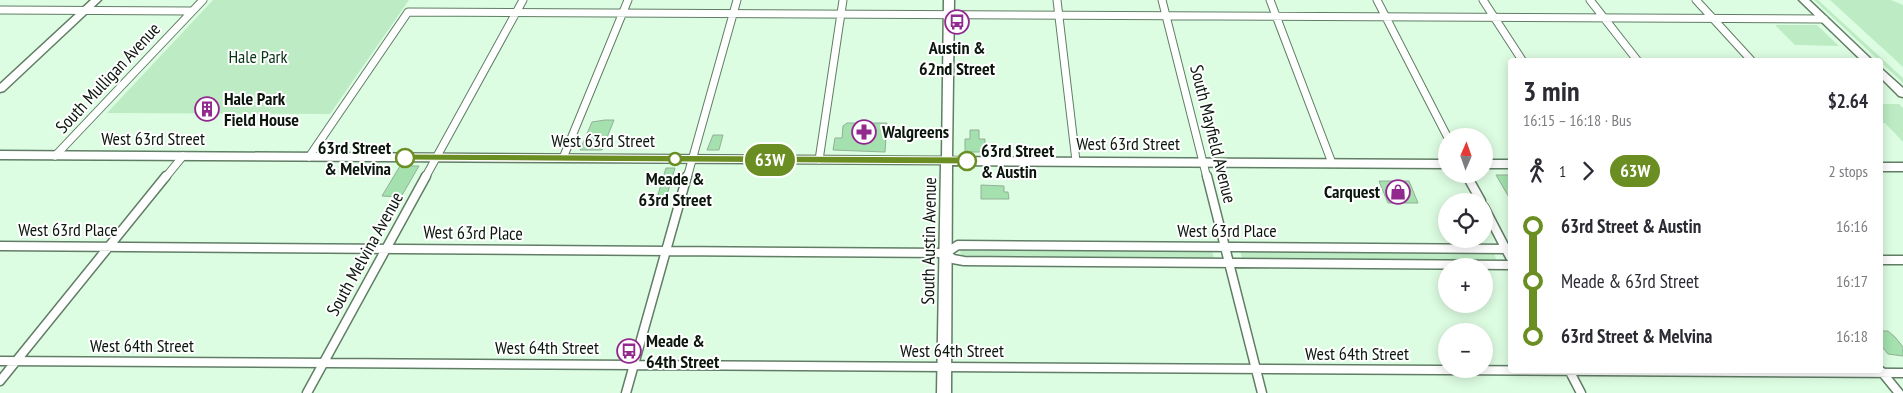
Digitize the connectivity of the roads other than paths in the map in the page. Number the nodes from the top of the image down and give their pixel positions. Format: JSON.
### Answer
{"nodes":[{"id":1,"x":96,"y":0,"type":"edge"},
{"id":2,"x":203,"y":0,"type":"edge"},
{"id":3,"x":523,"y":0,"type":"edge"},
{"id":4,"x":628,"y":0,"type":"edge"},
{"id":5,"x":737,"y":0,"type":"edge"},
{"id":6,"x":843,"y":0,"type":"edge"},
{"id":7,"x":949,"y":0,"type":"edge"},
{"id":8,"x":1056,"y":0,"type":"edge"},
{"id":9,"x":1162,"y":0,"type":"edge"},
{"id":10,"x":1270,"y":0,"type":"edge"},
{"id":11,"x":1377,"y":0,"type":"edge"},
{"id":12,"x":1483,"y":0,"type":"edge"},
{"id":13,"x":1590,"y":0,"type":"edge"},
{"id":14,"x":1696,"y":0,"type":"edge"},
{"id":15,"x":1804,"y":0,"type":"edge"},
{"id":16,"x":0,"y":10,"type":"edge"},
{"id":17,"x":85,"y":11,"type":"junction"},
{"id":18,"x":192,"y":11,"type":"junction"},
{"id":19,"x":516,"y":12,"type":"junction"},
{"id":20,"x":623,"y":13,"type":"junction"},
{"id":21,"x":733,"y":13,"type":"junction"},
{"id":22,"x":841,"y":14,"type":"junction"},
{"id":23,"x":949,"y":14,"type":"junction"},
{"id":24,"x":1058,"y":15,"type":"junction"},
{"id":25,"x":1166,"y":15,"type":"junction"},
{"id":26,"x":1276,"y":16,"type":"junction"},
{"id":27,"x":1385,"y":16,"type":"junction"},
{"id":28,"x":1494,"y":17,"type":"junction"},
{"id":29,"x":1604,"y":18,"type":"junction"},
{"id":30,"x":1713,"y":18,"type":"junction"},
{"id":31,"x":1824,"y":19,"type":"junction"},
{"id":32,"x":1521,"y":58,"type":"edge"},
{"id":33,"x":1635,"y":58,"type":"edge"},
{"id":34,"x":1749,"y":58,"type":"edge"},
{"id":35,"x":1865,"y":58,"type":"edge"},
{"id":36,"x":1883,"y":75,"type":"edge"},
{"id":37,"x":0,"y":89,"type":"edge"},
{"id":38,"x":1903,"y":94,"type":"edge"},
{"id":39,"x":1443,"y":128,"type":"edge"},
{"id":40,"x":0,"y":156,"type":"edge"},
{"id":41,"x":56,"y":156,"type":"junction"},
{"id":42,"x":183,"y":156,"type":"junction"},
{"id":43,"x":309,"y":157,"type":"junction"},
{"id":44,"x":436,"y":158,"type":"junction"},
{"id":45,"x":563,"y":158,"type":"junction"},
{"id":46,"x":692,"y":159,"type":"junction"},
{"id":47,"x":819,"y":160,"type":"junction"},
{"id":48,"x":947,"y":161,"type":"junction"},
{"id":49,"x":1076,"y":161,"type":"junction"},
{"id":50,"x":1203,"y":162,"type":"junction"},
{"id":51,"x":1332,"y":163,"type":"junction"},
{"id":52,"x":1438,"y":164,"type":"edge"},
{"id":53,"x":1493,"y":164,"type":"edge"},
{"id":54,"x":1508,"y":164,"type":"edge"},
{"id":55,"x":1883,"y":167,"type":"edge"},
{"id":56,"x":1903,"y":167,"type":"edge"},
{"id":57,"x":1493,"y":222,"type":"edge"},
{"id":58,"x":0,"y":246,"type":"edge"},
{"id":59,"x":110,"y":246,"type":"junction"},
{"id":60,"x":1225,"y":247,"type":"junction"},
{"id":61,"x":387,"y":248,"type":"junction"},
{"id":62,"x":1508,"y":248,"type":"edge"},
{"id":63,"x":666,"y":251,"type":"junction"},
{"id":64,"x":946,"y":253,"type":"junction"},
{"id":65,"x":1883,"y":260,"type":"edge"},
{"id":66,"x":1903,"y":260,"type":"edge"},
{"id":67,"x":1229,"y":263,"type":"junction"},
{"id":68,"x":1508,"y":265,"type":"edge"},
{"id":69,"x":0,"y":361,"type":"edge"},
{"id":70,"x":16,"y":361,"type":"junction"},
{"id":71,"x":324,"y":363,"type":"junction"},
{"id":72,"x":634,"y":365,"type":"junction"},
{"id":73,"x":944,"y":367,"type":"junction"},
{"id":74,"x":1256,"y":369,"type":"junction"},
{"id":75,"x":1508,"y":371,"type":"edge"},
{"id":76,"x":1883,"y":371,"type":"edge"},
{"id":77,"x":1883,"y":372,"type":"edge"},
{"id":78,"x":1570,"y":373,"type":"edge"},
{"id":79,"x":1903,"y":374,"type":"edge"},
{"id":80,"x":0,"y":381,"type":"edge"},
{"id":81,"x":307,"y":393,"type":"edge"},
{"id":82,"x":626,"y":393,"type":"edge"},
{"id":83,"x":944,"y":393,"type":"edge"},
{"id":84,"x":1262,"y":393,"type":"edge"},
{"id":85,"x":1581,"y":393,"type":"edge"},
{"id":86,"x":1899,"y":393,"type":"edge"}],
"edges":[{"from":1,"to":17,"type":"main road"},
{"from":2,"to":18,"type":"street","name":"South Mulligan Avenue"},
{"from":3,"to":19,"type":"street","name":"South Melvina Avenue"},
{"from":4,"to":20,"type":"street"},
{"from":5,"to":21,"type":"street"},
{"from":6,"to":22,"type":"street"},
{"from":7,"to":23,"type":"main road","name":"South Austin Avenue"},
{"from":8,"to":24,"type":"street"},
{"from":9,"to":25,"type":"street","name":"South Mayfield Avenue"},
{"from":10,"to":26,"type":"street"},
{"from":11,"to":27,"type":"street"},
{"from":12,"to":28,"type":"street"},
{"from":13,"to":29,"type":"street"},
{"from":14,"to":30,"type":"street"},
{"from":15,"to":31,"type":"main road"},
{"from":16,"to":17,"type":"street"},
{"from":17,"to":18,"type":"street"},
{"from":17,"to":37,"type":"main road"},
{"from":18,"to":41,"type":"street","name":"South Mulligan Avenue"},
{"from":19,"to":20,"type":"street"},
{"from":19,"to":43,"type":"street"},
{"from":19,"to":44,"type":"street","name":"South Melvina Avenue"},
{"from":20,"to":21,"type":"street"},
{"from":20,"to":45,"type":"street"},
{"from":21,"to":22,"type":"street"},
{"from":21,"to":46,"type":"street"},
{"from":22,"to":23,"type":"street"},
{"from":22,"to":47,"type":"street"},
{"from":23,"to":24,"type":"street"},
{"from":23,"to":48,"type":"main road","name":"South Austin Avenue"},
{"from":24,"to":25,"type":"street"},
{"from":24,"to":49,"type":"street"},
{"from":25,"to":26,"type":"street"},
{"from":25,"to":50,"type":"street","name":"South Mayfield Avenue"},
{"from":26,"to":27,"type":"street"},
{"from":26,"to":51,"type":"street"},
{"from":27,"to":28,"type":"street"},
{"from":27,"to":39,"type":"street"},
{"from":28,"to":29,"type":"street"},
{"from":28,"to":32,"type":"street"},
{"from":29,"to":30,"type":"street"},
{"from":29,"to":33,"type":"street"},
{"from":30,"to":31,"type":"street"},
{"from":30,"to":34,"type":"street"},
{"from":31,"to":35,"type":"main road"},
{"from":36,"to":38,"type":"main road"},
{"from":40,"to":41,"type":"main road","name":"West 63rd Street"},
{"from":41,"to":42,"type":"main road","name":"West 63rd Street"},
{"from":42,"to":43,"type":"main road","name":"West 63rd Street"},
{"from":42,"to":59,"type":"street"},
{"from":43,"to":44,"type":"main road","name":"West 63rd Street"},
{"from":44,"to":45,"type":"main road","name":"West 63rd Street"},
{"from":44,"to":61,"type":"street","name":"South Melvina Avenue"},
{"from":45,"to":46,"type":"main road","name":"West 63rd Street"},
{"from":46,"to":47,"type":"main road","name":"West 63rd Street"},
{"from":46,"to":63,"type":"street"},
{"from":47,"to":48,"type":"main road","name":"West 63rd Street"},
{"from":48,"to":49,"type":"main road","name":"West 63rd Street"},
{"from":48,"to":64,"type":"main road","name":"South Austin Avenue"},
{"from":49,"to":50,"type":"main road","name":"West 63rd Street"},
{"from":50,"to":51,"type":"main road","name":"West 63rd Street"},
{"from":50,"to":60,"type":"street","name":"South Mayfield Avenue"},
{"from":51,"to":52,"type":"main road","name":"West 63rd Street"},
{"from":53,"to":54,"type":"main road"},
{"from":55,"to":56,"type":"main road"},
{"from":57,"to":62,"type":"street"},
{"from":58,"to":59,"type":"street","name":"West 63rd Place"},
{"from":59,"to":61,"type":"street","name":"West 63rd Place"},
{"from":59,"to":70,"type":"street"},
{"from":60,"to":62,"type":"street","name":"West 63rd Place"},
{"from":60,"to":64,"type":"street","name":"West 63rd Place"},
{"from":60,"to":67,"type":"street","name":"South Mayfield Avenue"},
{"from":61,"to":63,"type":"street","name":"West 63rd Place"},
{"from":61,"to":71,"type":"street","name":"South Melvina Avenue"},
{"from":63,"to":64,"type":"street","name":"West 63rd Place"},
{"from":63,"to":72,"type":"street"},
{"from":64,"to":67,"type":"street","name":"West 63rd Place"},
{"from":64,"to":73,"type":"main road","name":"South Austin Avenue"},
{"from":65,"to":66,"type":"street"},
{"from":67,"to":68,"type":"street","name":"West 63rd Place"},
{"from":67,"to":74,"type":"street","name":"South Mayfield Avenue"},
{"from":69,"to":70,"type":"street","name":"West 64th Street"},
{"from":70,"to":71,"type":"street","name":"West 64th Street"},
{"from":70,"to":80,"type":"street"},
{"from":71,"to":72,"type":"street","name":"West 64th Street"},
{"from":71,"to":81,"type":"street","name":"South Melvina Avenue"},
{"from":72,"to":73,"type":"street","name":"West 64th Street"},
{"from":72,"to":82,"type":"street"},
{"from":73,"to":74,"type":"street","name":"West 64th Street"},
{"from":73,"to":83,"type":"main road","name":"South Austin Avenue"},
{"from":74,"to":75,"type":"street","name":"West 64th Street"},
{"from":74,"to":84,"type":"street","name":"South Mayfield Avenue"},
{"from":76,"to":79,"type":"street","name":"West 64th Street"},
{"from":77,"to":86,"type":"street"},
{"from":78,"to":85,"type":"street"}]}
